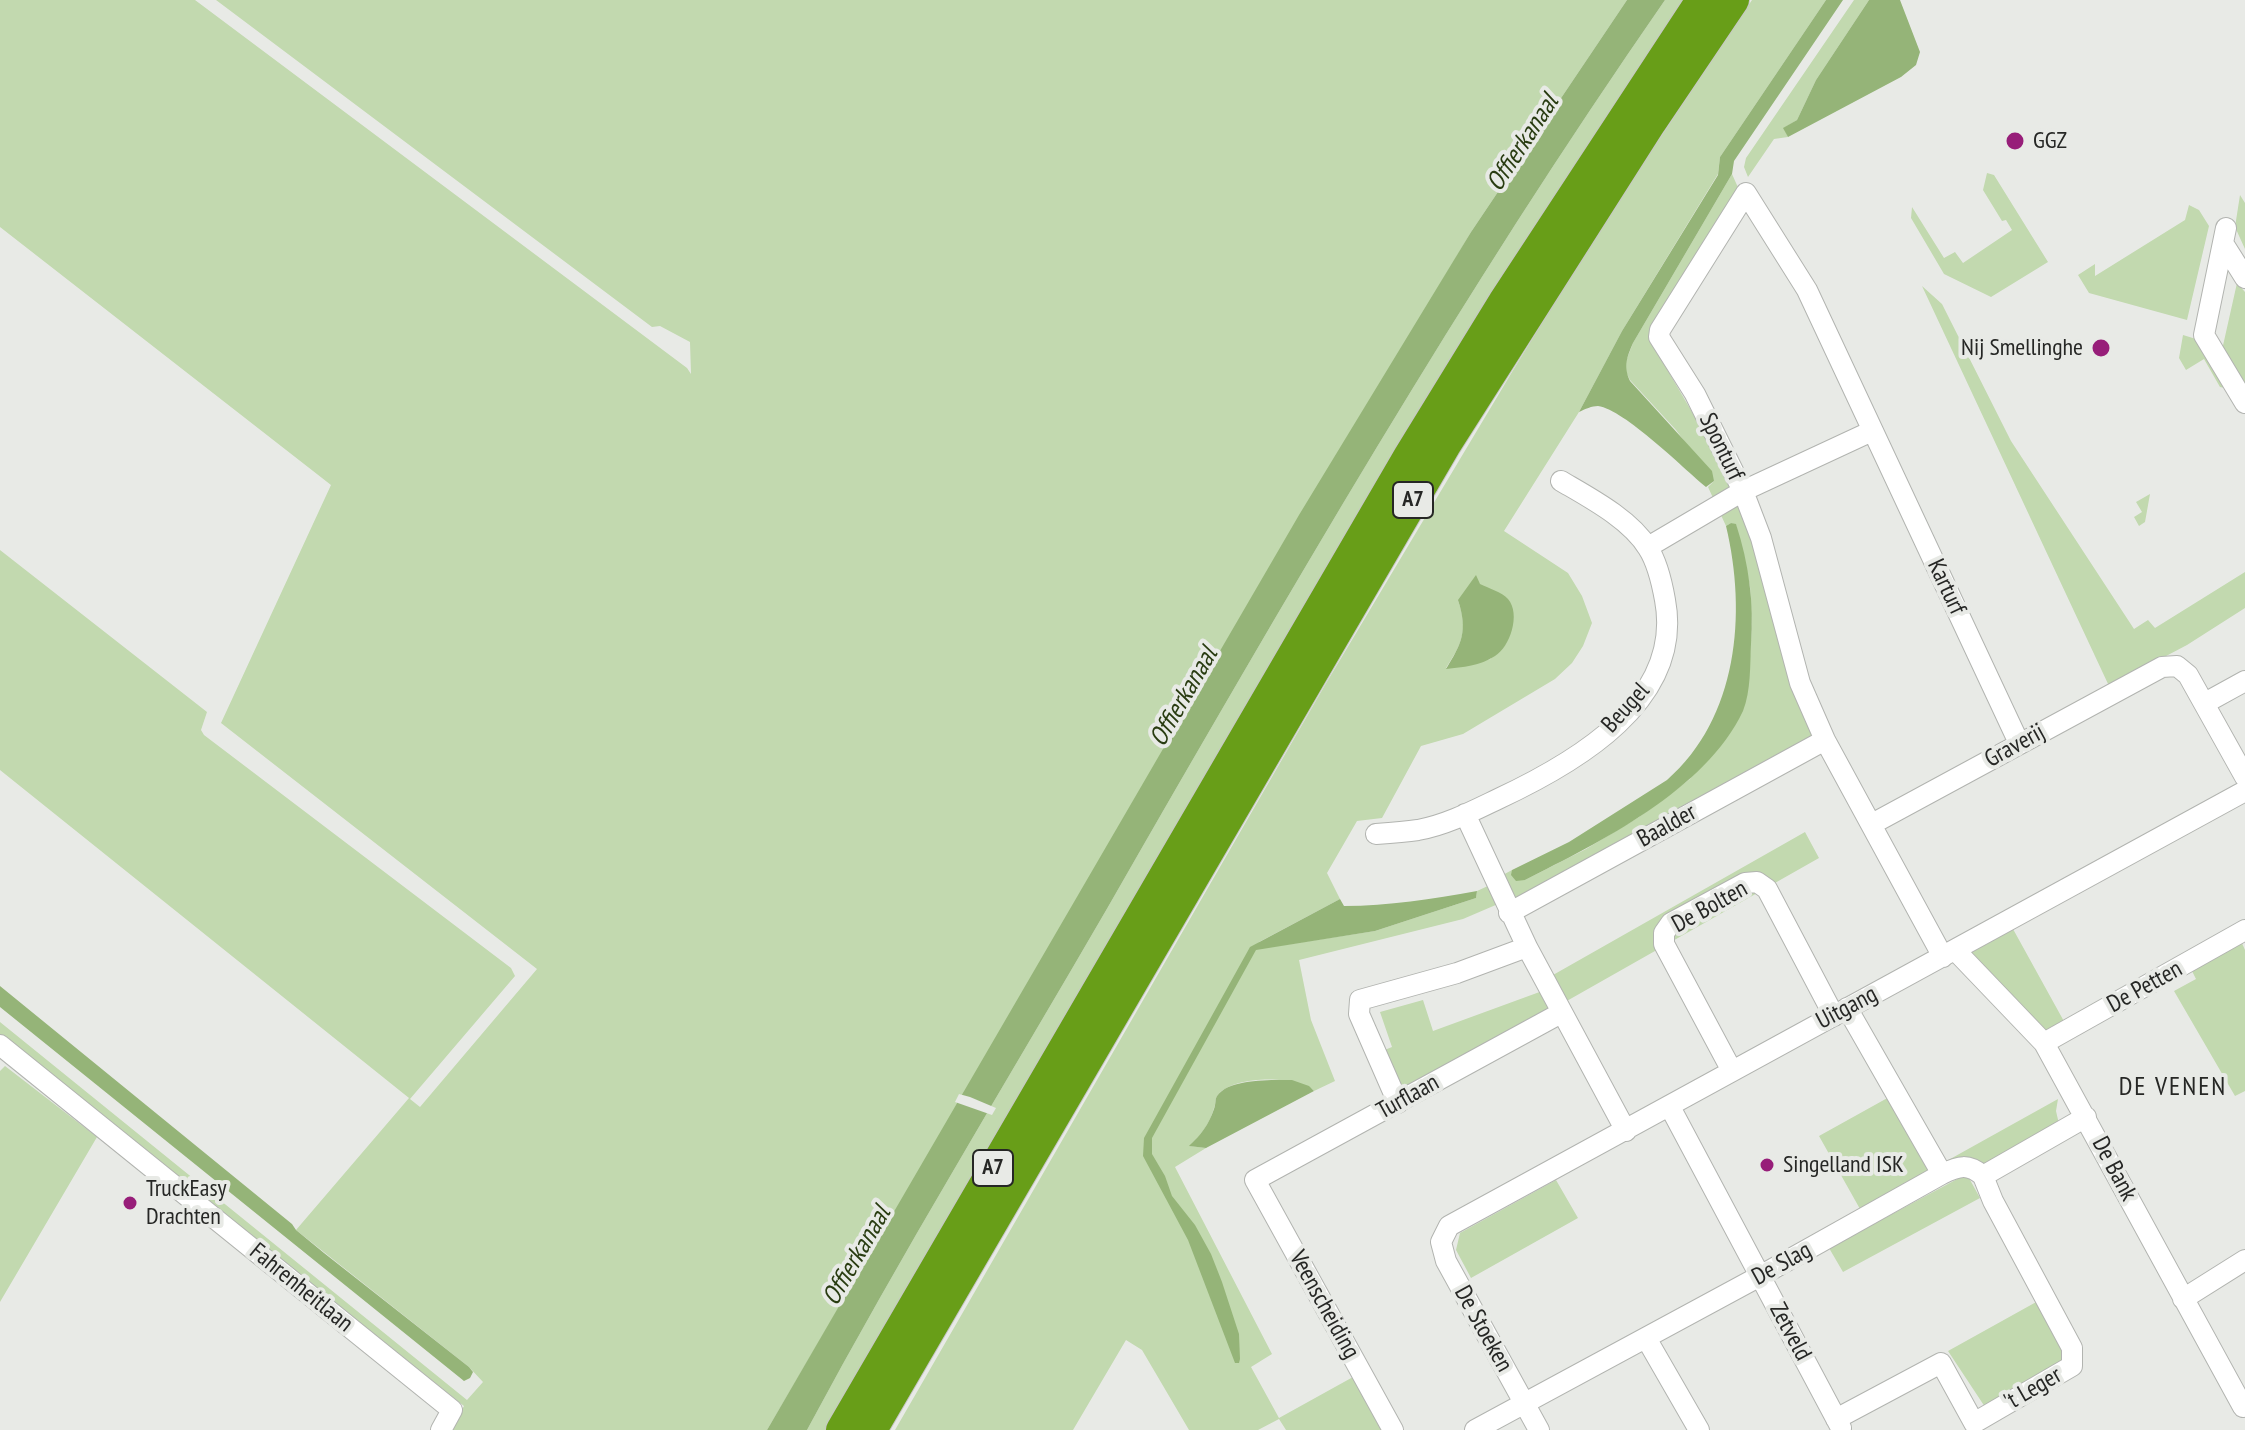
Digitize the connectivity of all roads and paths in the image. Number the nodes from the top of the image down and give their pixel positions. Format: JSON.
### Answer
{"nodes":[{"id":1,"x":1701,"y":0,"type":"edge"},
{"id":2,"x":1734,"y":0,"type":"edge"},
{"id":3,"x":2245,"y":278,"type":"edge"},
{"id":4,"x":1807,"y":290,"type":"joint"},
{"id":5,"x":2245,"y":403,"type":"edge"},
{"id":6,"x":1872,"y":431,"type":"junction"},
{"id":7,"x":1561,"y":481,"type":"dead end"},
{"id":8,"x":1743,"y":491,"type":"junction"},
{"id":9,"x":1648,"y":547,"type":"junction"},
{"id":10,"x":2245,"y":681,"type":"edge"},
{"id":11,"x":2205,"y":703,"type":"junction"},
{"id":12,"x":1825,"y":740,"type":"junction"},
{"id":13,"x":2019,"y":743,"type":"junction"},
{"id":14,"x":2245,"y":777,"type":"edge"},
{"id":15,"x":2245,"y":791,"type":"edge"},
{"id":16,"x":1465,"y":814,"type":"junction"},
{"id":17,"x":1872,"y":824,"type":"junction"},
{"id":18,"x":1376,"y":834,"type":"dead end"},
{"id":19,"x":1509,"y":913,"type":"junction"},
{"id":20,"x":2245,"y":930,"type":"edge"},
{"id":21,"x":1527,"y":947,"type":"junction"},
{"id":22,"x":1949,"y":953,"type":"junction"},
{"id":23,"x":1841,"y":1012,"type":"junction"},
{"id":24,"x":1561,"y":1013,"type":"junction"},
{"id":25,"x":2044,"y":1043,"type":"junction"},
{"id":26,"x":0,"y":1045,"type":"edge"},
{"id":27,"x":1732,"y":1071,"type":"junction"},
{"id":28,"x":1398,"y":1103,"type":"junction"},
{"id":29,"x":1670,"y":1107,"type":"junction"},
{"id":30,"x":2086,"y":1117,"type":"junction"},
{"id":31,"x":1626,"y":1131,"type":"junction"},
{"id":32,"x":1942,"y":1174,"type":"junction"},
{"id":33,"x":1983,"y":1176,"type":"junction"},
{"id":34,"x":1255,"y":1180,"type":"joint"},
{"id":35,"x":1449,"y":1226,"type":"joint"},
{"id":36,"x":2245,"y":1260,"type":"edge"},
{"id":37,"x":1760,"y":1276,"type":"junction"},
{"id":38,"x":2183,"y":1299,"type":"junction"},
{"id":39,"x":1646,"y":1338,"type":"junction"},
{"id":40,"x":1525,"y":1403,"type":"junction"},
{"id":41,"x":2245,"y":1406,"type":"edge"},
{"id":42,"x":1839,"y":1424,"type":"edge"},
{"id":43,"x":441,"y":1430,"type":"edge"},
{"id":44,"x":841,"y":1430,"type":"edge"},
{"id":45,"x":872,"y":1430,"type":"edge"},
{"id":46,"x":1393,"y":1430,"type":"edge"},
{"id":47,"x":1475,"y":1430,"type":"edge"},
{"id":48,"x":1539,"y":1430,"type":"edge"},
{"id":49,"x":1699,"y":1430,"type":"edge"}],
"edges":[{"from":1,"to":44,"type":"highway","number":"A7"},
{"from":2,"to":45,"type":"highway","number":"A7"},
{"from":3,"to":5,"type":"street"},
{"from":4,"to":6,"type":"street","name":"Karturf"},
{"from":4,"to":8,"type":"street","name":"Sponturf"},
{"from":6,"to":8,"type":"street"},
{"from":6,"to":13,"type":"street","name":"Karturf"},
{"from":7,"to":9,"type":"street","name":"Beugel"},
{"from":8,"to":9,"type":"street"},
{"from":8,"to":12,"type":"street","name":"Sponturf"},
{"from":9,"to":16,"type":"street","name":"Beugel"},
{"from":10,"to":11,"type":"street"},
{"from":11,"to":13,"type":"street","name":"Graverij"},
{"from":11,"to":14,"type":"street","name":"Graverij"},
{"from":12,"to":17,"type":"street","name":"Sponturf"},
{"from":12,"to":19,"type":"street","name":"Baalder"},
{"from":13,"to":17,"type":"street","name":"Graverij"},
{"from":15,"to":22,"type":"street","name":"Uitgang"},
{"from":16,"to":18,"type":"street","name":"Beugel"},
{"from":16,"to":19,"type":"street"},
{"from":17,"to":22,"type":"street"},
{"from":19,"to":21,"type":"street"},
{"from":20,"to":25,"type":"street","name":"De Petten"},
{"from":21,"to":24,"type":"street"},
{"from":21,"to":28,"type":"street"},
{"from":22,"to":23,"type":"street","name":"Uitgang"},
{"from":22,"to":25,"type":"street","name":"De Bank"},
{"from":23,"to":27,"type":"street","name":"Uitgang"},
{"from":23,"to":27,"type":"street","name":"De Bolten"},
{"from":23,"to":32,"type":"street"},
{"from":24,"to":28,"type":"street","name":"Turflaan"},
{"from":24,"to":31,"type":"street"},
{"from":25,"to":30,"type":"street","name":"De Bank"},
{"from":26,"to":43,"type":"street","name":"Fahrenheitlaan"},
{"from":27,"to":29,"type":"street","name":"Uitgang"},
{"from":28,"to":34,"type":"street","name":"Turflaan"},
{"from":29,"to":31,"type":"street","name":"Uitgang"},
{"from":29,"to":37,"type":"street","name":"Zetveld"},
{"from":30,"to":33,"type":"street"},
{"from":30,"to":38,"type":"street","name":"De Bank"},
{"from":31,"to":35,"type":"street","name":"Uitgang"},
{"from":32,"to":33,"type":"street","name":"De Slag"},
{"from":32,"to":37,"type":"street","name":"De Slag"},
{"from":33,"to":42,"type":"street","name":"'t Leger"},
{"from":34,"to":46,"type":"street","name":"Veenscheiding"},
{"from":35,"to":40,"type":"street","name":"De Stoeken"},
{"from":36,"to":38,"type":"street"},
{"from":37,"to":39,"type":"street","name":"De Slag"},
{"from":37,"to":42,"type":"street","name":"Zetveld"},
{"from":38,"to":41,"type":"street","name":"De Bank"},
{"from":39,"to":40,"type":"street","name":"De Slag"},
{"from":39,"to":49,"type":"street"},
{"from":40,"to":47,"type":"street","name":"De Slag"},
{"from":40,"to":48,"type":"street","name":"De Stoeken"}]}
